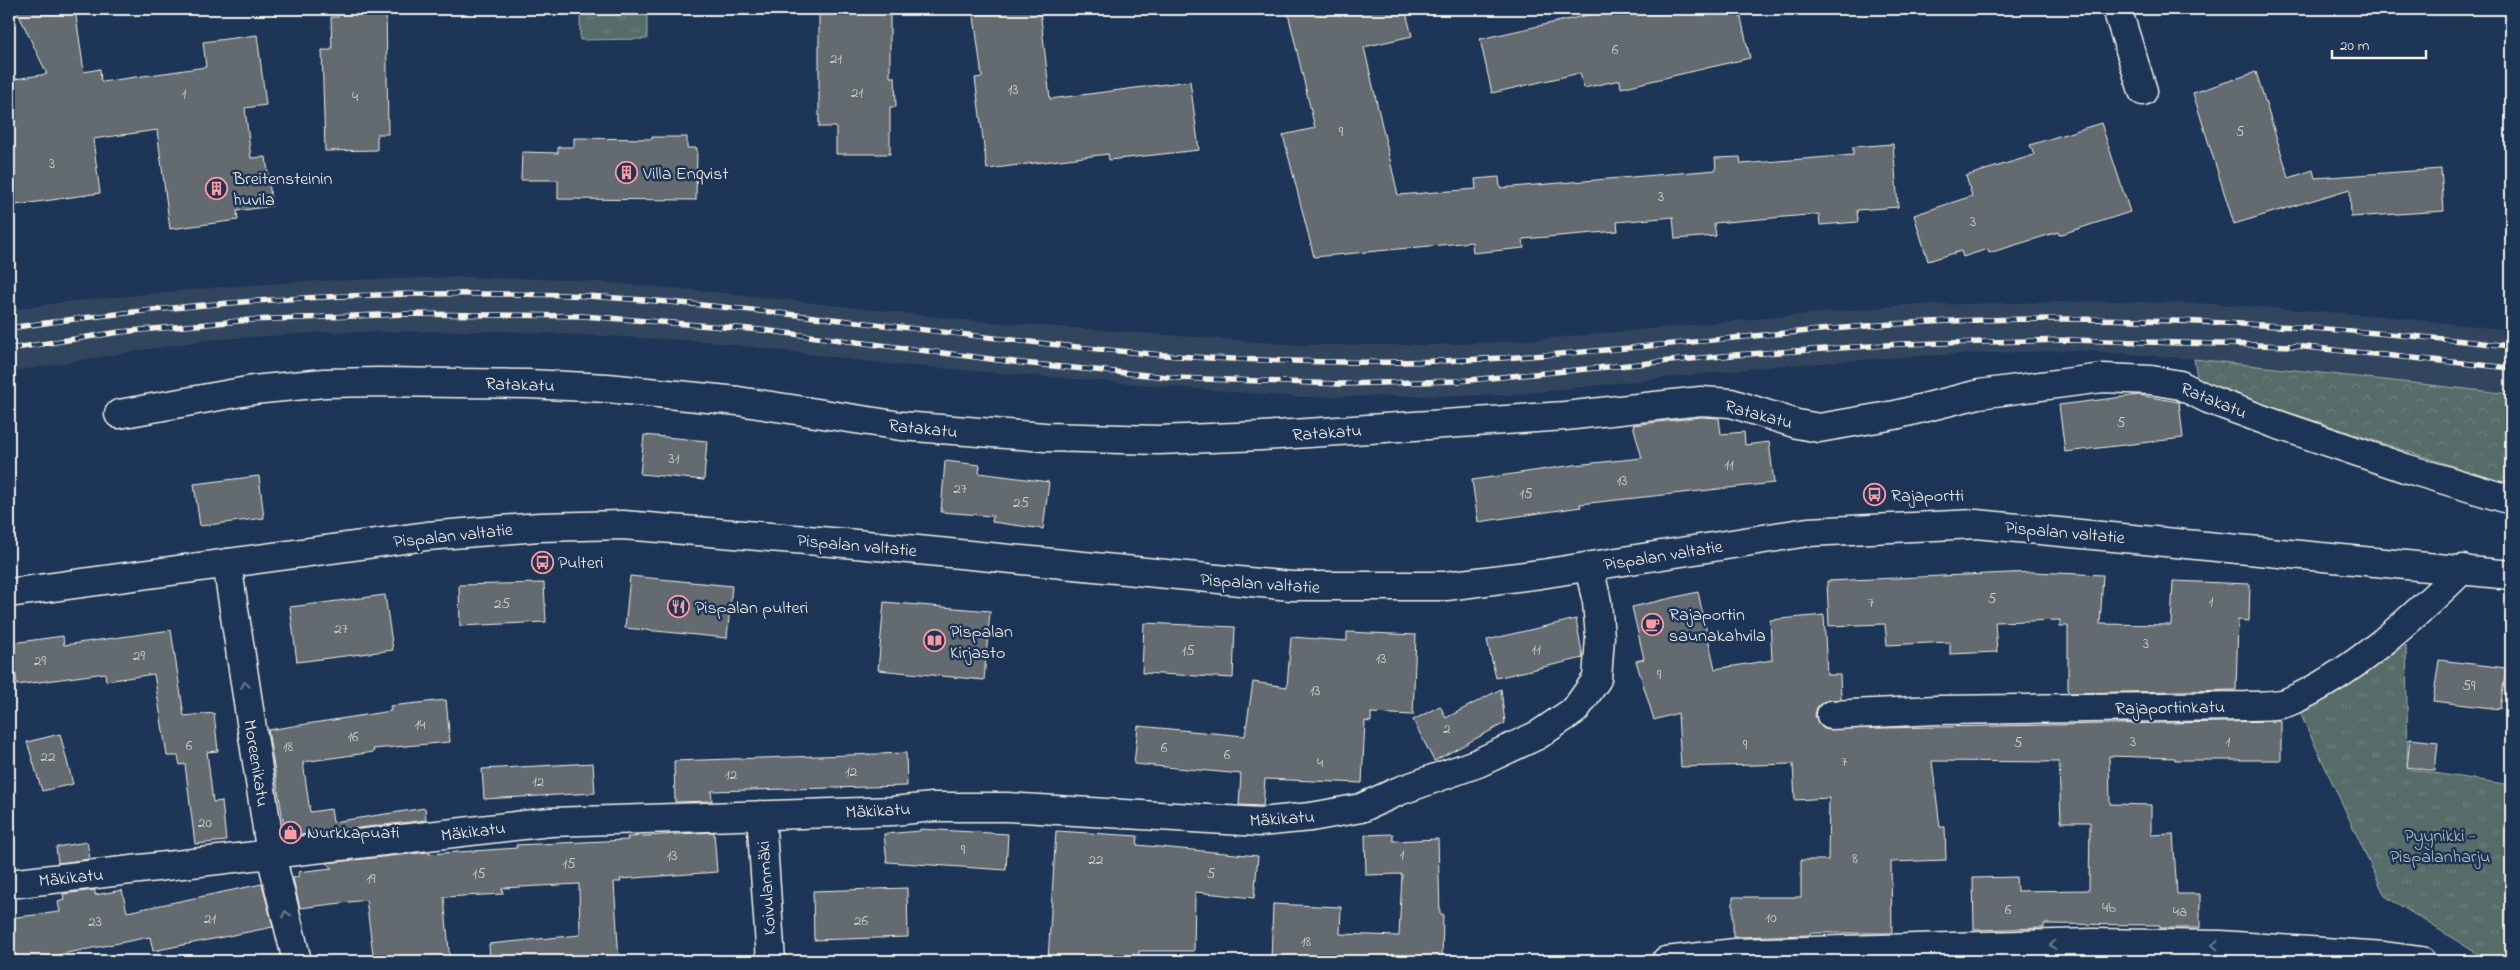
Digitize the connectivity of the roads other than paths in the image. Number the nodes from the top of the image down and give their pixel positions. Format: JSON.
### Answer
{"nodes":[{"id":1,"x":2117,"y":9,"type":"edge"},
{"id":2,"x":2143,"y":91,"type":"dead end"},
{"id":3,"x":119,"y":414,"type":"dead end"},
{"id":4,"x":2511,"y":500,"type":"edge"},
{"id":5,"x":227,"y":563,"type":"junction"},
{"id":6,"x":1589,"y":567,"type":"junction"},
{"id":7,"x":2464,"y":568,"type":"junction"},
{"id":8,"x":2511,"y":574,"type":"edge"},
{"id":9,"x":9,"y":593,"type":"edge"},
{"id":10,"x":1831,"y":715,"type":"dead end"},
{"id":11,"x":761,"y":815,"type":"junction"},
{"id":12,"x":271,"y":855,"type":"junction"},
{"id":13,"x":9,"y":884,"type":"edge"},
{"id":14,"x":298,"y":961,"type":"edge"},
{"id":15,"x":771,"y":961,"type":"edge"},
{"id":16,"x":1666,"y":961,"type":"edge"},
{"id":17,"x":2421,"y":961,"type":"edge"}],
"edges":[{"from":1,"to":2,"type":"street"},
{"from":3,"to":4,"type":"street","name":"Ratakatu"},
{"from":5,"to":6,"type":"street","name":"Pispalan valtatie"},
{"from":5,"to":9,"type":"street","name":"Pispalan valtatie"},
{"from":12,"to":5,"type":"street","name":"Moreenikatu","one_way":true},
{"from":6,"to":7,"type":"street","name":"Pispalan valtatie"},
{"from":6,"to":11,"type":"street","name":"Mäkikatu"},
{"from":7,"to":8,"type":"street","name":"Pispalan valtatie"},
{"from":7,"to":10,"type":"street","name":"Rajaportinkatu"},
{"from":11,"to":12,"type":"street","name":"Mäkikatu"},
{"from":11,"to":15,"type":"street","name":"Koivulanmäki"},
{"from":12,"to":13,"type":"street","name":"Mäkikatu"},
{"from":14,"to":12,"type":"street","name":"Moreenikatu","one_way":true},
{"from":17,"to":16,"type":"street","one_way":true}]}
